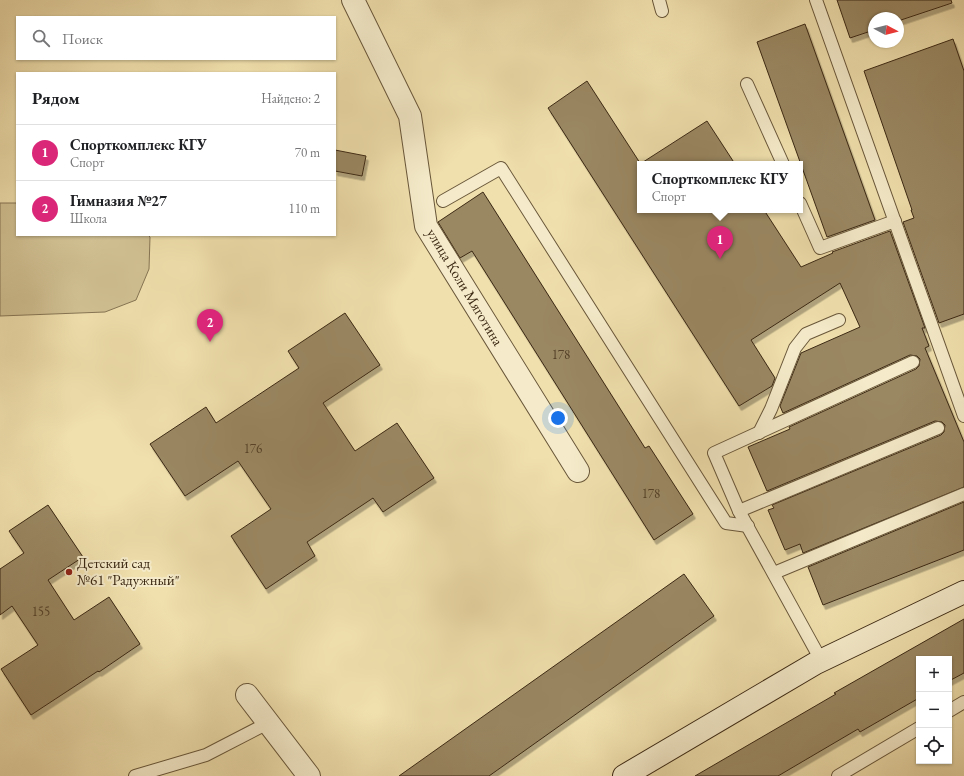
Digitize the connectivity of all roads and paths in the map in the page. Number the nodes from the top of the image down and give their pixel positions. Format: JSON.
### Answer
{"nodes":[{"id":1,"x":353,"y":0,"type":"edge"},
{"id":2,"x":816,"y":0,"type":"edge"},
{"id":3,"x":747,"y":84,"type":"dead end"},
{"id":4,"x":781,"y":161,"type":"edge"},
{"id":5,"x":443,"y":200,"type":"dead end"},
{"id":6,"x":803,"y":210,"type":"edge"},
{"id":7,"x":895,"y":221,"type":"junction"},
{"id":8,"x":839,"y":320,"type":"dead end"},
{"id":9,"x":913,"y":362,"type":"dead end"},
{"id":10,"x":964,"y":416,"type":"edge"},
{"id":11,"x":938,"y":428,"type":"dead end"},
{"id":12,"x":759,"y":433,"type":"junction"},
{"id":13,"x":578,"y":471,"type":"dead end"},
{"id":14,"x":964,"y":494,"type":"edge"},
{"id":15,"x":739,"y":511,"type":"junction"},
{"id":16,"x":748,"y":526,"type":"junction"},
{"id":17,"x":774,"y":574,"type":"junction"},
{"id":18,"x":964,"y":592,"type":"edge"},
{"id":19,"x":821,"y":660,"type":"junction"},
{"id":20,"x":247,"y":695,"type":"dead end"},
{"id":21,"x":964,"y":702,"type":"edge"},
{"id":22,"x":952,"y":709,"type":"edge"},
{"id":23,"x":268,"y":723,"type":"junction"},
{"id":24,"x":916,"y":730,"type":"edge"},
{"id":25,"x":135,"y":776,"type":"edge"},
{"id":26,"x":309,"y":776,"type":"edge"},
{"id":27,"x":624,"y":776,"type":"edge"},
{"id":28,"x":838,"y":776,"type":"edge"}],
"edges":[{"from":1,"to":13,"type":"street","name":"улица Коли Мяготина"},
{"from":2,"to":7,"type":"lane"},
{"from":3,"to":4,"type":"lane"},
{"from":5,"to":16,"type":"lane"},
{"from":6,"to":7,"type":"lane"},
{"from":7,"to":10,"type":"lane"},
{"from":8,"to":12,"type":"lane"},
{"from":9,"to":12,"type":"lane"},
{"from":11,"to":15,"type":"lane"},
{"from":12,"to":15,"type":"lane"},
{"from":14,"to":17,"type":"lane"},
{"from":15,"to":16,"type":"lane"},
{"from":16,"to":17,"type":"lane"},
{"from":17,"to":19,"type":"lane"},
{"from":18,"to":19,"type":"street"},
{"from":19,"to":27,"type":"street"},
{"from":20,"to":23,"type":"street"},
{"from":21,"to":22,"type":"lane"},
{"from":23,"to":25,"type":"lane"},
{"from":23,"to":26,"type":"street"},
{"from":24,"to":28,"type":"lane"}]}
